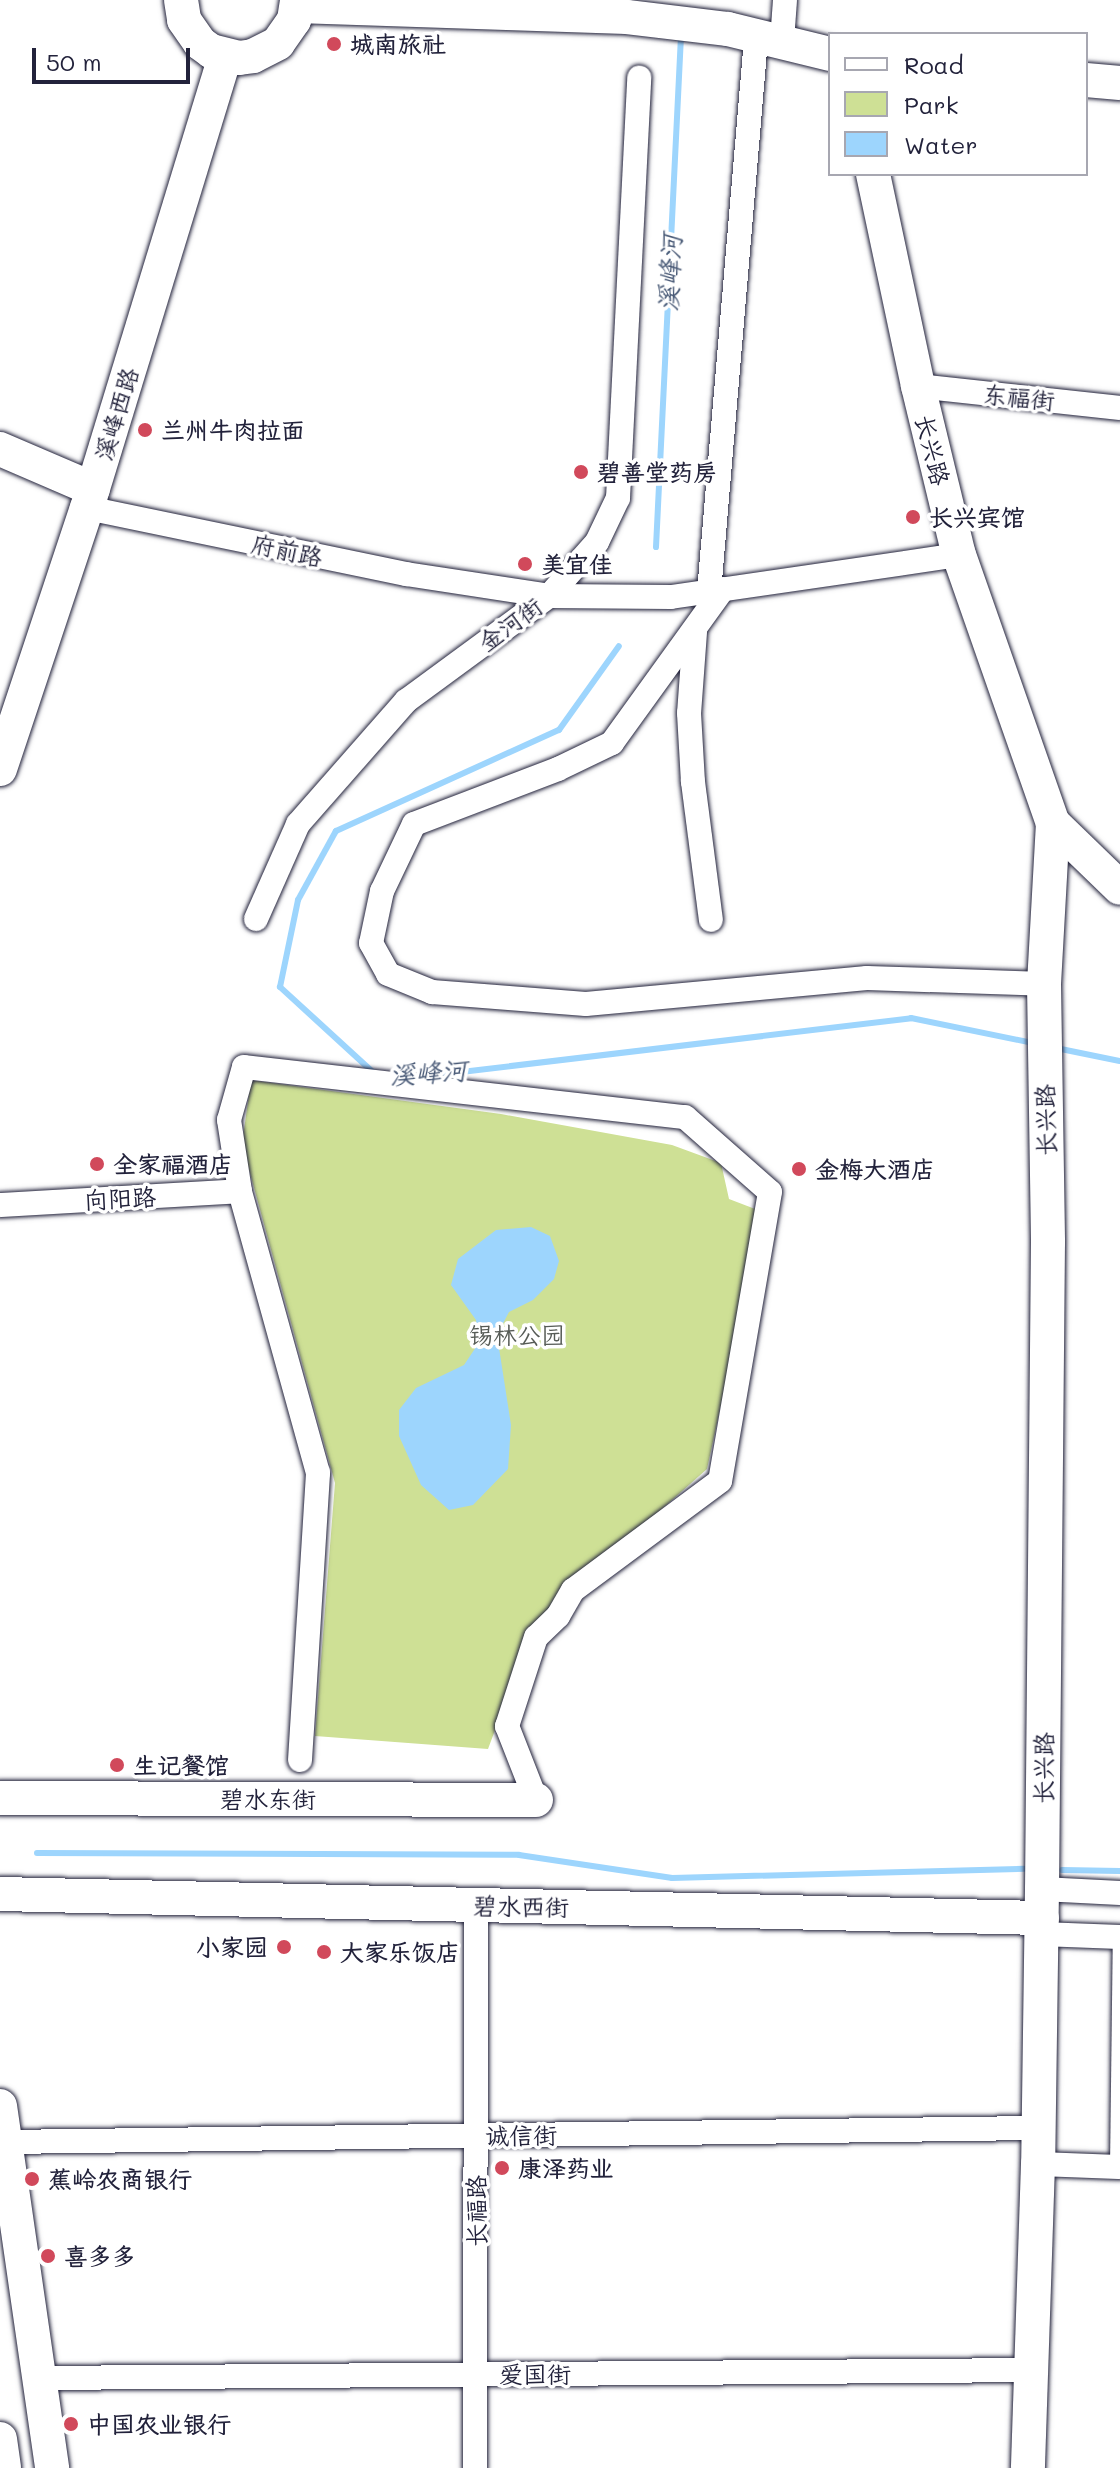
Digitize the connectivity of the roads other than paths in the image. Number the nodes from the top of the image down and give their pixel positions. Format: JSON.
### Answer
{"nodes":[{"id":1,"x":181,"y":0,"type":"edge"},
{"id":2,"x":785,"y":0,"type":"edge"},
{"id":3,"x":297,"y":3,"type":"edge"},
{"id":4,"x":755,"y":36,"type":"junction"},
{"id":5,"x":828,"y":54,"type":"edge"},
{"id":6,"x":225,"y":56,"type":"junction"},
{"id":7,"x":639,"y":78,"type":"dead end"},
{"id":8,"x":1088,"y":80,"type":"edge"},
{"id":9,"x":1120,"y":83,"type":"edge"},
{"id":10,"x":873,"y":176,"type":"edge"},
{"id":11,"x":918,"y":386,"type":"junction"},
{"id":12,"x":1120,"y":408,"type":"edge"},
{"id":13,"x":0,"y":449,"type":"edge"},
{"id":14,"x":0,"y":471,"type":"edge"},
{"id":15,"x":90,"y":498,"type":"junction"},
{"id":16,"x":959,"y":555,"type":"junction"},
{"id":17,"x":699,"y":593,"type":"junction"},
{"id":18,"x":549,"y":596,"type":"junction"},
{"id":19,"x":695,"y":631,"type":"junction"},
{"id":20,"x":0,"y":769,"type":"edge"},
{"id":21,"x":1053,"y":823,"type":"junction"},
{"id":22,"x":1120,"y":888,"type":"edge"},
{"id":23,"x":256,"y":919,"type":"dead end"},
{"id":24,"x":711,"y":920,"type":"dead end"},
{"id":25,"x":1045,"y":992,"type":"junction"},
{"id":26,"x":240,"y":1191,"type":"junction"},
{"id":27,"x":0,"y":1205,"type":"edge"},
{"id":28,"x":300,"y":1760,"type":"dead end"},
{"id":29,"x":0,"y":1798,"type":"edge"},
{"id":30,"x":536,"y":1800,"type":"joint"},
{"id":31,"x":1120,"y":1893,"type":"edge"},
{"id":32,"x":0,"y":1894,"type":"edge"},
{"id":33,"x":476,"y":1905,"type":"junction"},
{"id":34,"x":1042,"y":1914,"type":"junction"},
{"id":35,"x":1120,"y":1937,"type":"edge"},
{"id":36,"x":0,"y":2106,"type":"edge"},
{"id":37,"x":1036,"y":2128,"type":"junction"},
{"id":38,"x":476,"y":2135,"type":"junction"},
{"id":39,"x":5,"y":2142,"type":"junction"},
{"id":40,"x":1038,"y":2164,"type":"junction"},
{"id":41,"x":1118,"y":2167,"type":"edge"},
{"id":42,"x":1030,"y":2370,"type":"junction"},
{"id":43,"x":475,"y":2374,"type":"junction"},
{"id":44,"x":39,"y":2378,"type":"junction"},
{"id":45,"x":0,"y":2439,"type":"edge"},
{"id":46,"x":4,"y":2468,"type":"edge"},
{"id":47,"x":52,"y":2468,"type":"edge"},
{"id":48,"x":475,"y":2468,"type":"edge"},
{"id":49,"x":1028,"y":2468,"type":"edge"}],
"edges":[{"from":1,"to":6,"type":"street"},
{"from":2,"to":4,"type":"street"},
{"from":3,"to":4,"type":"street"},
{"from":3,"to":6,"type":"street"},
{"from":4,"to":5,"type":"street"},
{"from":4,"to":17,"type":"street"},
{"from":6,"to":15,"type":"street","name":"溪峰西路"},
{"from":7,"to":18,"type":"street","name":"金河街"},
{"from":8,"to":9,"type":"street"},
{"from":10,"to":11,"type":"street","name":"长兴路"},
{"from":11,"to":12,"type":"street","name":"东福街"},
{"from":11,"to":16,"type":"street","name":"长兴路"},
{"from":13,"to":15,"type":"street","name":"府前路"},
{"from":14,"to":15,"type":"street","name":"府前路"},
{"from":15,"to":18,"type":"street","name":"府前路"},
{"from":15,"to":20,"type":"street","name":"溪峰西路"},
{"from":16,"to":17,"type":"street"},
{"from":16,"to":21,"type":"street","name":"长兴路"},
{"from":17,"to":18,"type":"street","name":"府前路"},
{"from":17,"to":19,"type":"street"},
{"from":18,"to":23,"type":"street","name":"金河街"},
{"from":19,"to":24,"type":"street"},
{"from":19,"to":25,"type":"street"},
{"from":21,"to":22,"type":"street"},
{"from":21,"to":25,"type":"street","name":"长兴路"},
{"from":25,"to":34,"type":"street","name":"长兴路"},
{"from":26,"to":27,"type":"street","name":"向阳路"},
{"from":26,"to":28,"type":"street"},
{"from":26,"to":30,"type":"street"},
{"from":29,"to":30,"type":"street","name":"碧水东街"},
{"from":31,"to":34,"type":"street"},
{"from":32,"to":33,"type":"street","name":"碧水西街"},
{"from":33,"to":34,"type":"street","name":"碧水西街"},
{"from":33,"to":38,"type":"street","name":"长福路"},
{"from":34,"to":35,"type":"street"},
{"from":34,"to":37,"type":"street","name":"长兴路"},
{"from":35,"to":41,"type":"lane"},
{"from":36,"to":39,"type":"street"},
{"from":37,"to":38,"type":"street","name":"诚信街"},
{"from":37,"to":40,"type":"street","name":"长兴路"},
{"from":38,"to":39,"type":"street","name":"诚信街"},
{"from":38,"to":43,"type":"street","name":"长福路"},
{"from":39,"to":44,"type":"street"},
{"from":40,"to":41,"type":"street"},
{"from":40,"to":42,"type":"street","name":"长兴路"},
{"from":42,"to":43,"type":"street","name":"爱国街"},
{"from":42,"to":49,"type":"street","name":"长兴路"},
{"from":43,"to":44,"type":"street","name":"爱国街"},
{"from":43,"to":48,"type":"street","name":"长福路"},
{"from":44,"to":47,"type":"street"},
{"from":45,"to":46,"type":"street"}]}
